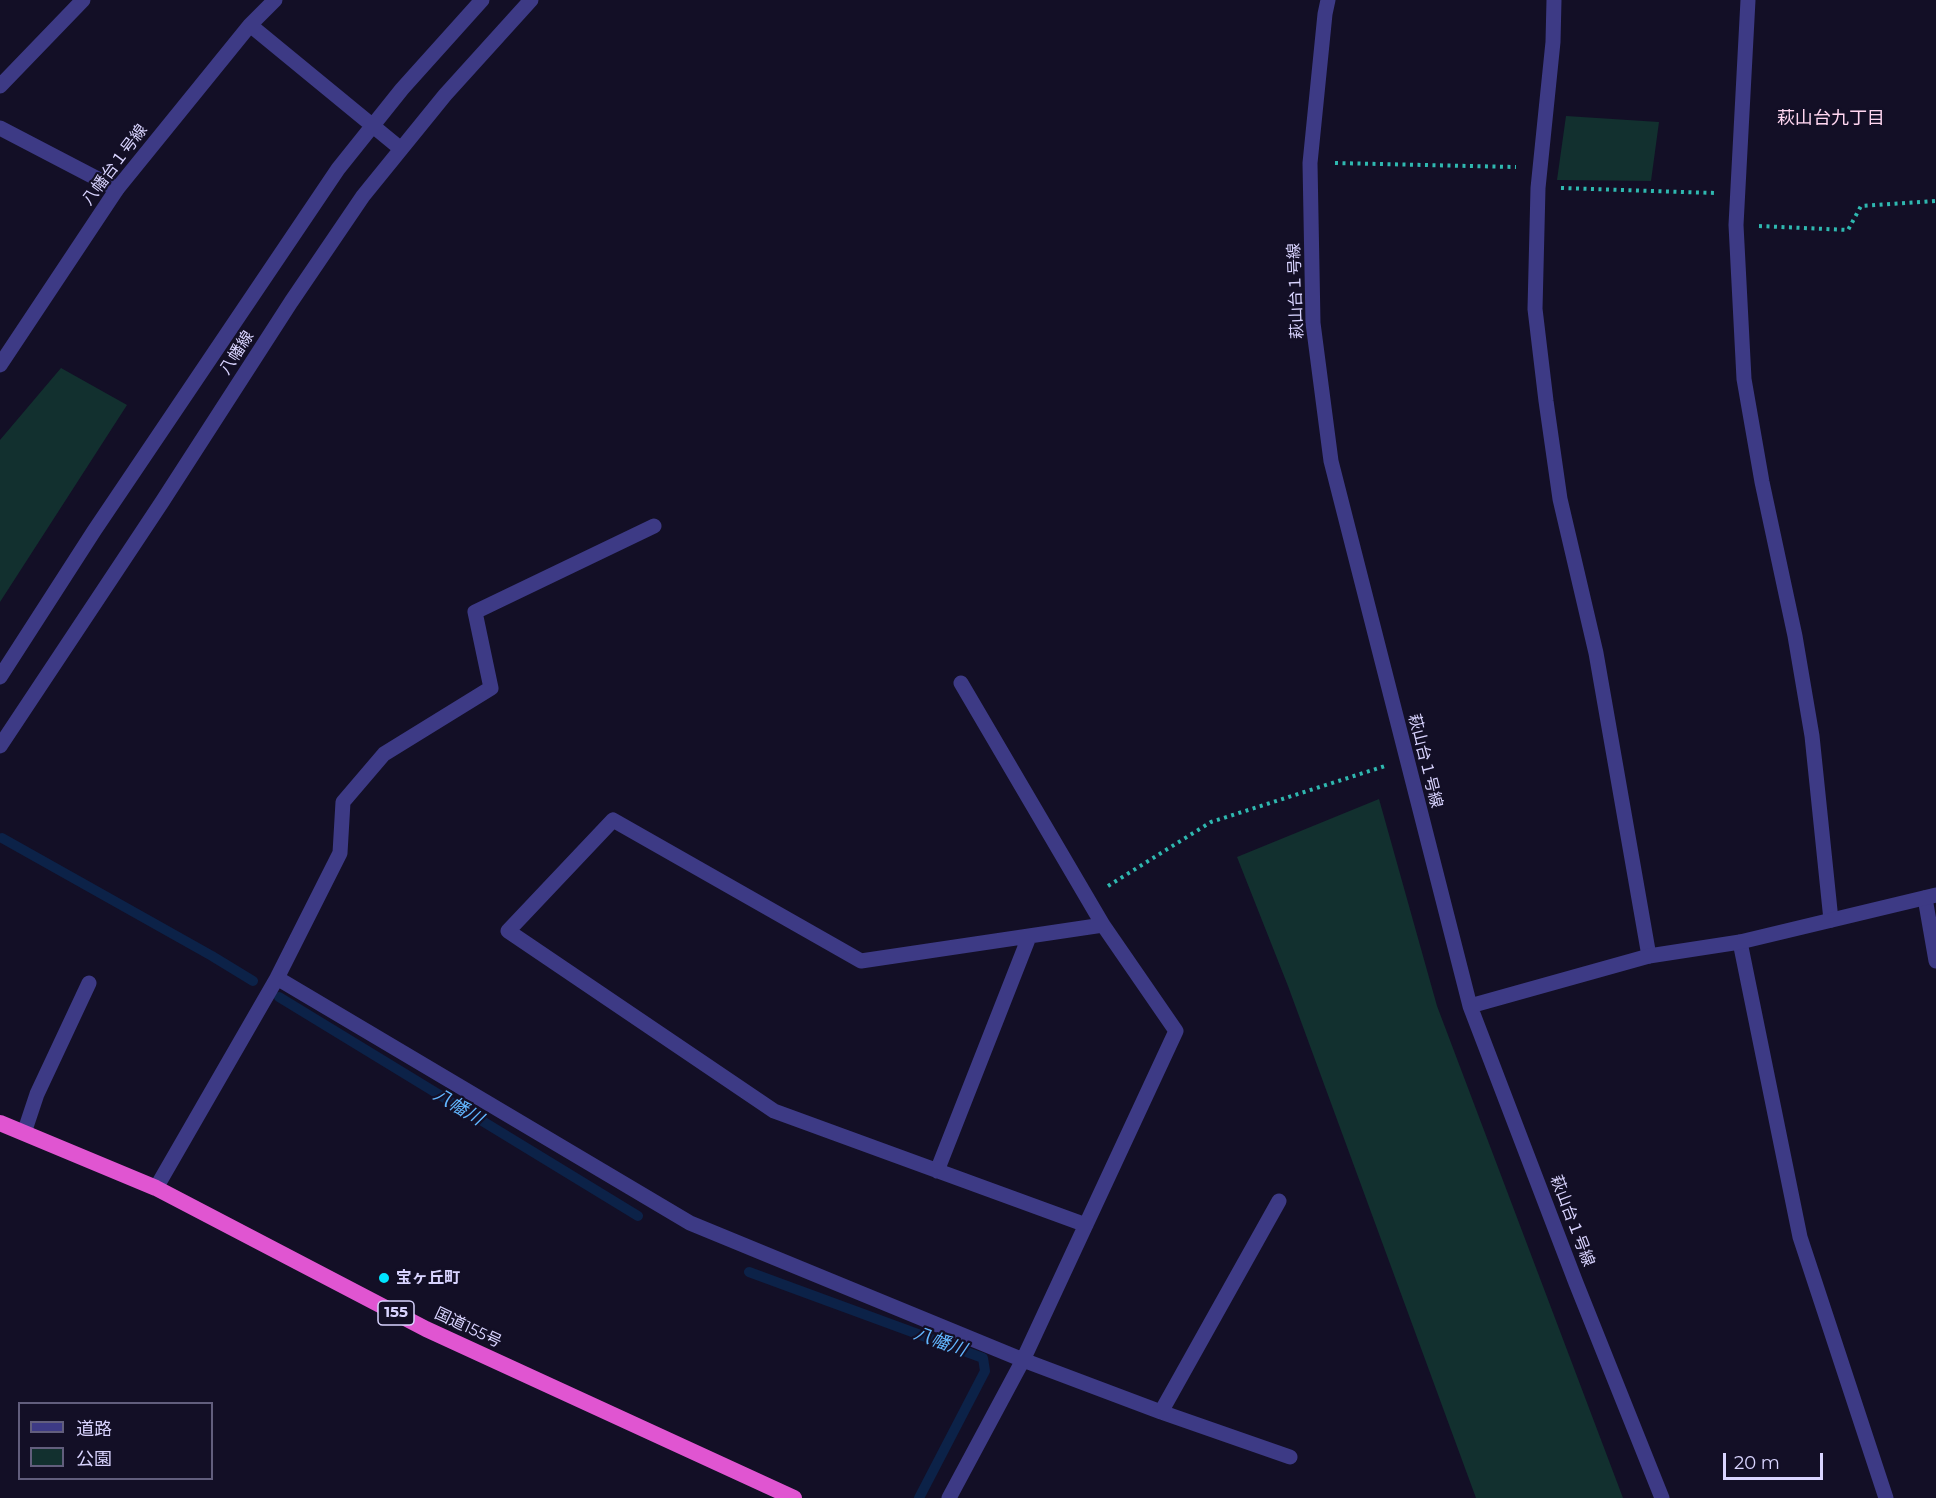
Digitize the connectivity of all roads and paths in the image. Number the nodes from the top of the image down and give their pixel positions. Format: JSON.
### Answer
{"nodes":[{"id":1,"x":83,"y":0,"type":"edge"},
{"id":2,"x":275,"y":0,"type":"edge"},
{"id":3,"x":482,"y":0,"type":"edge"},
{"id":4,"x":531,"y":0,"type":"edge"},
{"id":5,"x":1328,"y":0,"type":"edge"},
{"id":6,"x":1554,"y":0,"type":"edge"},
{"id":7,"x":1748,"y":0,"type":"edge"},
{"id":8,"x":250,"y":25,"type":"junction"},
{"id":9,"x":0,"y":86,"type":"edge"},
{"id":10,"x":372,"y":126,"type":"junction"},
{"id":11,"x":0,"y":128,"type":"edge"},
{"id":12,"x":401,"y":149,"type":"junction"},
{"id":13,"x":1310,"y":163,"type":"junction"},
{"id":14,"x":1540,"y":167,"type":"junction"},
{"id":15,"x":1538,"y":188,"type":"junction"},
{"id":16,"x":117,"y":189,"type":"junction"},
{"id":17,"x":1737,"y":193,"type":"junction"},
{"id":18,"x":1936,"y":201,"type":"edge"},
{"id":19,"x":1736,"y":225,"type":"junction"},
{"id":20,"x":1,"y":360,"type":"edge"},
{"id":21,"x":654,"y":526,"type":"dead end"},
{"id":22,"x":0,"y":677,"type":"edge"},
{"id":23,"x":961,"y":683,"type":"dead end"},
{"id":24,"x":0,"y":746,"type":"edge"},
{"id":25,"x":1406,"y":760,"type":"junction"},
{"id":26,"x":1930,"y":896,"type":"edge"},
{"id":27,"x":1087,"y":899,"type":"junction"},
{"id":28,"x":1831,"y":920,"type":"junction"},
{"id":29,"x":1102,"y":926,"type":"junction"},
{"id":30,"x":1029,"y":937,"type":"junction"},
{"id":31,"x":1740,"y":942,"type":"junction"},
{"id":32,"x":1649,"y":956,"type":"junction"},
{"id":33,"x":1936,"y":961,"type":"edge"},
{"id":34,"x":277,"y":978,"type":"junction"},
{"id":35,"x":89,"y":983,"type":"dead end"},
{"id":36,"x":1470,"y":1006,"type":"junction"},
{"id":37,"x":0,"y":1123,"type":"edge"},
{"id":38,"x":24,"y":1133,"type":"junction"},
{"id":39,"x":938,"y":1171,"type":"junction"},
{"id":40,"x":156,"y":1188,"type":"junction"},
{"id":41,"x":1279,"y":1201,"type":"dead end"},
{"id":42,"x":1086,"y":1225,"type":"junction"},
{"id":43,"x":1023,"y":1360,"type":"junction"},
{"id":44,"x":1161,"y":1412,"type":"junction"},
{"id":45,"x":1290,"y":1457,"type":"dead end"},
{"id":46,"x":794,"y":1498,"type":"edge"},
{"id":47,"x":949,"y":1498,"type":"edge"},
{"id":48,"x":1662,"y":1498,"type":"edge"},
{"id":49,"x":1886,"y":1498,"type":"edge"}],
"edges":[{"from":1,"to":9,"type":"street"},
{"from":2,"to":8,"type":"street","name":"八幡台１号線"},
{"from":3,"to":10,"type":"street","name":"八幡線"},
{"from":4,"to":12,"type":"street","name":"八幡線"},
{"from":5,"to":13,"type":"street","name":"萩山台１号線"},
{"from":6,"to":14,"type":"street"},
{"from":7,"to":17,"type":"street"},
{"from":8,"to":10,"type":"street"},
{"from":8,"to":16,"type":"street","name":"八幡台１号線"},
{"from":10,"to":12,"type":"street"},
{"from":10,"to":22,"type":"street","name":"八幡線"},
{"from":11,"to":16,"type":"street"},
{"from":12,"to":24,"type":"street","name":"八幡線"},
{"from":13,"to":14,"type":"path"},
{"from":13,"to":25,"type":"street","name":"萩山台１号線"},
{"from":14,"to":15,"type":"street"},
{"from":15,"to":17,"type":"path"},
{"from":15,"to":32,"type":"street"},
{"from":16,"to":20,"type":"street","name":"八幡台１号線"},
{"from":17,"to":19,"type":"street"},
{"from":18,"to":19,"type":"path"},
{"from":19,"to":28,"type":"street"},
{"from":21,"to":34,"type":"street"},
{"from":23,"to":27,"type":"street"},
{"from":25,"to":27,"type":"path"},
{"from":25,"to":36,"type":"street","name":"萩山台１号線"},
{"from":26,"to":28,"type":"street"},
{"from":26,"to":33,"type":"street"},
{"from":27,"to":29,"type":"street"},
{"from":28,"to":31,"type":"street"},
{"from":29,"to":30,"type":"street"},
{"from":29,"to":42,"type":"street"},
{"from":30,"to":39,"type":"street"},
{"from":30,"to":39,"type":"street"},
{"from":31,"to":32,"type":"street"},
{"from":31,"to":49,"type":"street"},
{"from":32,"to":36,"type":"street"},
{"from":34,"to":40,"type":"street"},
{"from":34,"to":43,"type":"street"},
{"from":35,"to":38,"type":"street"},
{"from":36,"to":48,"type":"street","name":"萩山台１号線"},
{"from":37,"to":38,"type":"highway","name":"国道155号","number":"155"},
{"from":38,"to":40,"type":"highway","name":"国道155号","number":"155"},
{"from":39,"to":42,"type":"street"},
{"from":40,"to":46,"type":"highway","name":"国道155号","number":"155"},
{"from":41,"to":44,"type":"street"},
{"from":42,"to":43,"type":"street"},
{"from":43,"to":44,"type":"street"},
{"from":43,"to":47,"type":"street"},
{"from":44,"to":45,"type":"street"}]}
